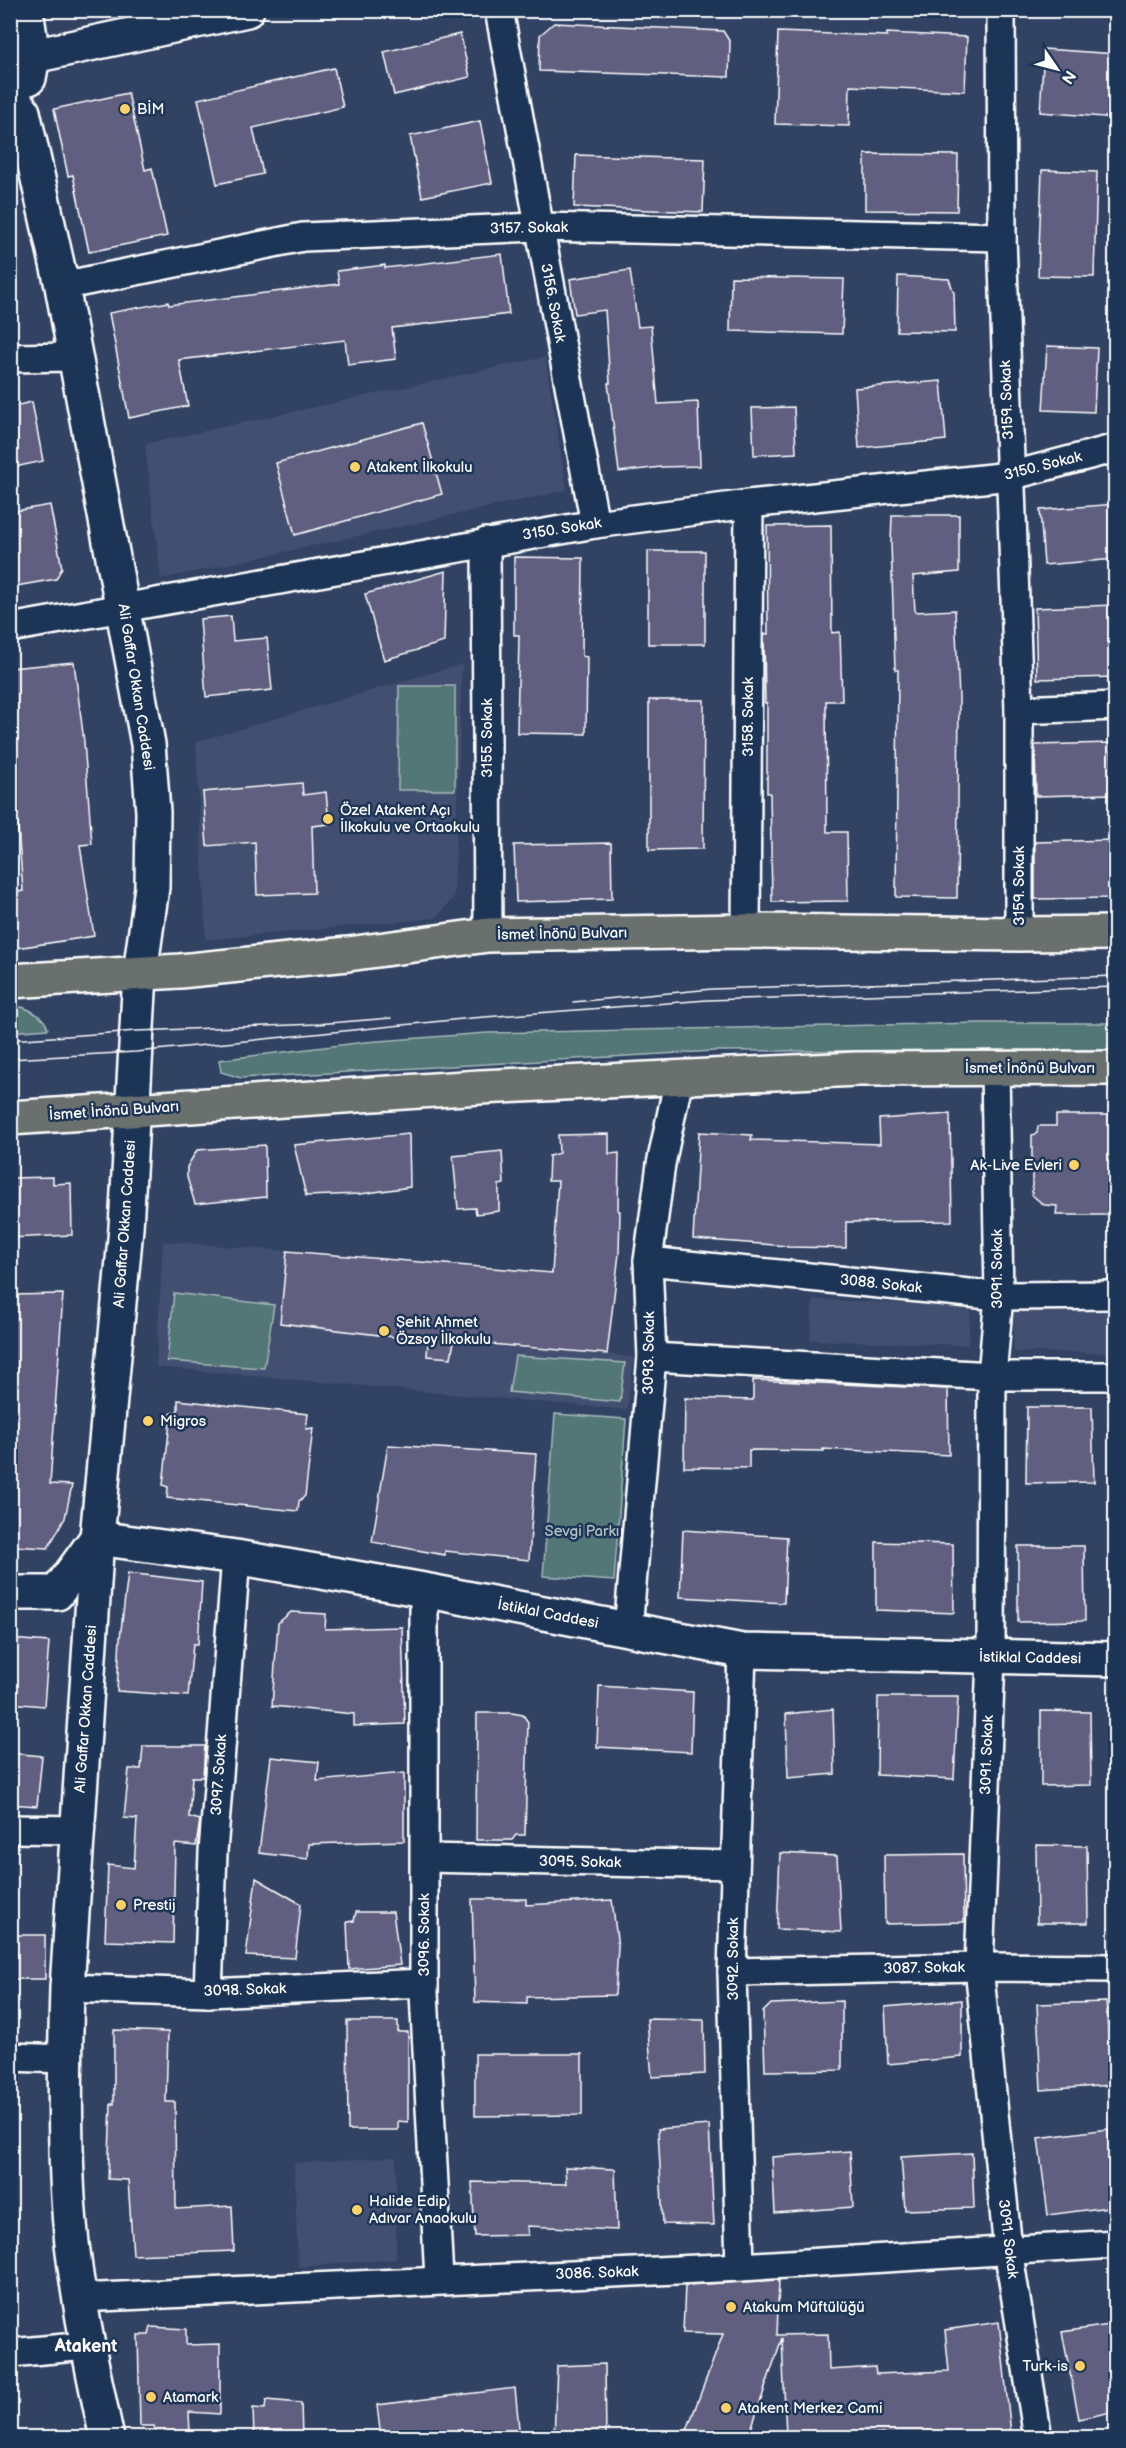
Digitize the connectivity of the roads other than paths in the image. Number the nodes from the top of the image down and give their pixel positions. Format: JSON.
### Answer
{"nodes":[{"id":1,"x":26,"y":10,"type":"edge"},
{"id":2,"x":247,"y":10,"type":"edge"},
{"id":3,"x":499,"y":10,"type":"edge"},
{"id":4,"x":1001,"y":10,"type":"edge"},
{"id":5,"x":22,"y":59,"type":"edge"},
{"id":6,"x":17,"y":103,"type":"edge"},
{"id":7,"x":538,"y":227,"type":"junction"},
{"id":8,"x":1002,"y":237,"type":"junction"},
{"id":9,"x":62,"y":286,"type":"junction"},
{"id":10,"x":74,"y":357,"type":"junction"},
{"id":11,"x":10,"y":358,"type":"edge"},
{"id":12,"x":1116,"y":448,"type":"edge"},
{"id":13,"x":1010,"y":476,"type":"junction"},
{"id":14,"x":749,"y":504,"type":"junction"},
{"id":15,"x":595,"y":524,"type":"junction"},
{"id":16,"x":486,"y":542,"type":"junction"},
{"id":17,"x":123,"y":608,"type":"junction"},
{"id":18,"x":10,"y":628,"type":"edge"},
{"id":19,"x":1116,"y":706,"type":"edge"},
{"id":20,"x":1019,"y":710,"type":"junction"},
{"id":21,"x":747,"y":931,"type":"junction"},
{"id":22,"x":1116,"y":933,"type":"edge"},
{"id":23,"x":1019,"y":934,"type":"junction"},
{"id":24,"x":488,"y":935,"type":"junction"},
{"id":25,"x":140,"y":973,"type":"junction"},
{"id":26,"x":10,"y":981,"type":"edge"},
{"id":27,"x":1116,"y":1068,"type":"edge"},
{"id":28,"x":995,"y":1069,"type":"junction"},
{"id":29,"x":679,"y":1078,"type":"junction"},
{"id":30,"x":134,"y":1111,"type":"junction"},
{"id":31,"x":10,"y":1118,"type":"edge"},
{"id":32,"x":648,"y":1261,"type":"junction"},
{"id":33,"x":1116,"y":1295,"type":"edge"},
{"id":34,"x":999,"y":1296,"type":"junction"},
{"id":35,"x":652,"y":1357,"type":"junction"},
{"id":36,"x":992,"y":1376,"type":"junction"},
{"id":37,"x":1116,"y":1376,"type":"edge"},
{"id":38,"x":97,"y":1538,"type":"junction"},
{"id":39,"x":236,"y":1557,"type":"junction"},
{"id":40,"x":424,"y":1590,"type":"junction"},
{"id":41,"x":10,"y":1593,"type":"edge"},
{"id":42,"x":628,"y":1630,"type":"junction"},
{"id":43,"x":742,"y":1652,"type":"junction"},
{"id":44,"x":991,"y":1657,"type":"junction"},
{"id":45,"x":1116,"y":1659,"type":"edge"},
{"id":46,"x":10,"y":1829,"type":"edge"},
{"id":47,"x":78,"y":1830,"type":"junction"},
{"id":48,"x":425,"y":1858,"type":"junction"},
{"id":49,"x":735,"y":1865,"type":"junction"},
{"id":50,"x":979,"y":1967,"type":"junction"},
{"id":51,"x":1116,"y":1968,"type":"edge"},
{"id":52,"x":732,"y":1972,"type":"junction"},
{"id":53,"x":424,"y":1983,"type":"junction"},
{"id":54,"x":67,"y":1988,"type":"junction"},
{"id":55,"x":208,"y":1993,"type":"junction"},
{"id":56,"x":10,"y":2057,"type":"edge"},
{"id":57,"x":65,"y":2059,"type":"junction"},
{"id":58,"x":1116,"y":2244,"type":"edge"},
{"id":59,"x":1008,"y":2249,"type":"junction"},
{"id":60,"x":740,"y":2267,"type":"junction"},
{"id":61,"x":439,"y":2279,"type":"junction"},
{"id":62,"x":79,"y":2298,"type":"junction"},
{"id":63,"x":87,"y":2346,"type":"junction"},
{"id":64,"x":10,"y":2353,"type":"edge"},
{"id":65,"x":86,"y":2438,"type":"edge"},
{"id":66,"x":107,"y":2438,"type":"edge"},
{"id":67,"x":1038,"y":2438,"type":"edge"}],
"edges":[{"from":1,"to":5,"type":"street","name":"Ali Gaffar Okkan Caddesi"},
{"from":2,"to":5,"type":"street"},
{"from":3,"to":7,"type":"street","name":"3156. Sokak"},
{"from":4,"to":8,"type":"street","name":"3159. Sokak"},
{"from":5,"to":6,"type":"street","name":"Ali Gaffar Okkan Caddesi"},
{"from":6,"to":9,"type":"street","name":"Ali Gaffar Okkan Caddesi"},
{"from":7,"to":8,"type":"street","name":"3157. Sokak"},
{"from":7,"to":9,"type":"street","name":"3157. Sokak"},
{"from":7,"to":15,"type":"street","name":"3156. Sokak"},
{"from":8,"to":13,"type":"street","name":"3159. Sokak"},
{"from":9,"to":10,"type":"street","name":"Ali Gaffar Okkan Caddesi"},
{"from":10,"to":11,"type":"street"},
{"from":10,"to":17,"type":"street","name":"Ali Gaffar Okkan Caddesi"},
{"from":12,"to":13,"type":"street","name":"3150. Sokak"},
{"from":13,"to":14,"type":"street","name":"3150. Sokak"},
{"from":13,"to":20,"type":"street","name":"3159. Sokak"},
{"from":14,"to":15,"type":"street","name":"3150. Sokak"},
{"from":14,"to":21,"type":"street","name":"3158. Sokak"},
{"from":15,"to":16,"type":"street","name":"3150. Sokak"},
{"from":16,"to":17,"type":"street","name":"3150. Sokak"},
{"from":16,"to":24,"type":"street","name":"3155. Sokak"},
{"from":17,"to":18,"type":"street","name":"3150. Sokak"},
{"from":17,"to":25,"type":"street","name":"Ali Gaffar Okkan Caddesi"},
{"from":19,"to":20,"type":"street"},
{"from":20,"to":23,"type":"street","name":"3159. Sokak"},
{"from":21,"to":23,"type":"main road","name":"İsmet İnönü Bulvarı"},
{"from":21,"to":24,"type":"main road","name":"İsmet İnönü Bulvarı"},
{"from":22,"to":23,"type":"main road","name":"İsmet İnönü Bulvarı"},
{"from":24,"to":25,"type":"main road","name":"İsmet İnönü Bulvarı"},
{"from":25,"to":26,"type":"main road","name":"İsmet İnönü Bulvarı"},
{"from":25,"to":30,"type":"street","name":"Ali Gaffar Okkan Caddesi"},
{"from":27,"to":28,"type":"main road","name":"İsmet İnönü Bulvarı"},
{"from":28,"to":29,"type":"main road","name":"İsmet İnönü Bulvarı"},
{"from":28,"to":34,"type":"street","name":"3091. Sokak"},
{"from":29,"to":30,"type":"main road","name":"İsmet İnönü Bulvarı"},
{"from":29,"to":32,"type":"street","name":"3093. Sokak"},
{"from":30,"to":31,"type":"main road","name":"İsmet İnönü Bulvarı"},
{"from":30,"to":38,"type":"street","name":"Ali Gaffar Okkan Caddesi"},
{"from":32,"to":34,"type":"street","name":"3088. Sokak"},
{"from":32,"to":35,"type":"street","name":"3093. Sokak"},
{"from":33,"to":34,"type":"street","name":"3088. Sokak"},
{"from":34,"to":36,"type":"street","name":"3091. Sokak"},
{"from":35,"to":36,"type":"street"},
{"from":35,"to":42,"type":"street","name":"3093. Sokak"},
{"from":36,"to":37,"type":"street"},
{"from":36,"to":44,"type":"street","name":"3091. Sokak"},
{"from":38,"to":39,"type":"street","name":"İstiklal Caddesi"},
{"from":38,"to":41,"type":"street"},
{"from":38,"to":47,"type":"street","name":"Ali Gaffar Okkan Caddesi"},
{"from":39,"to":40,"type":"street","name":"İstiklal Caddesi"},
{"from":39,"to":55,"type":"street","name":"3097. Sokak"},
{"from":40,"to":42,"type":"street","name":"İstiklal Caddesi"},
{"from":40,"to":48,"type":"street","name":"3096. Sokak"},
{"from":42,"to":43,"type":"street","name":"İstiklal Caddesi"},
{"from":43,"to":44,"type":"street","name":"İstiklal Caddesi"},
{"from":43,"to":49,"type":"street","name":"3092. Sokak"},
{"from":44,"to":45,"type":"street","name":"İstiklal Caddesi"},
{"from":44,"to":50,"type":"street","name":"3091. Sokak"},
{"from":46,"to":47,"type":"street"},
{"from":47,"to":54,"type":"street","name":"Ali Gaffar Okkan Caddesi"},
{"from":48,"to":49,"type":"street","name":"3095. Sokak"},
{"from":48,"to":53,"type":"street","name":"3096. Sokak"},
{"from":49,"to":52,"type":"street","name":"3092. Sokak"},
{"from":50,"to":51,"type":"street","name":"3087. Sokak"},
{"from":50,"to":52,"type":"street","name":"3087. Sokak"},
{"from":50,"to":59,"type":"street","name":"3091. Sokak"},
{"from":52,"to":60,"type":"street","name":"3092. Sokak"},
{"from":53,"to":55,"type":"street","name":"3098. Sokak"},
{"from":53,"to":61,"type":"street","name":"3096. Sokak"},
{"from":54,"to":55,"type":"street","name":"3098. Sokak"},
{"from":54,"to":57,"type":"street","name":"Ali Gaffar Okkan Caddesi"},
{"from":56,"to":57,"type":"street"},
{"from":57,"to":62,"type":"street","name":"Ali Gaffar Okkan Caddesi"},
{"from":58,"to":59,"type":"street","name":"3086. Sokak"},
{"from":59,"to":60,"type":"street","name":"3086. Sokak"},
{"from":59,"to":67,"type":"street","name":"3091. Sokak"},
{"from":60,"to":61,"type":"street","name":"3086. Sokak"},
{"from":61,"to":62,"type":"street","name":"3086. Sokak"},
{"from":62,"to":63,"type":"street","name":"Ali Gaffar Okkan Caddesi"},
{"from":63,"to":64,"type":"street"},
{"from":63,"to":65,"type":"street"},
{"from":63,"to":66,"type":"street"}]}
